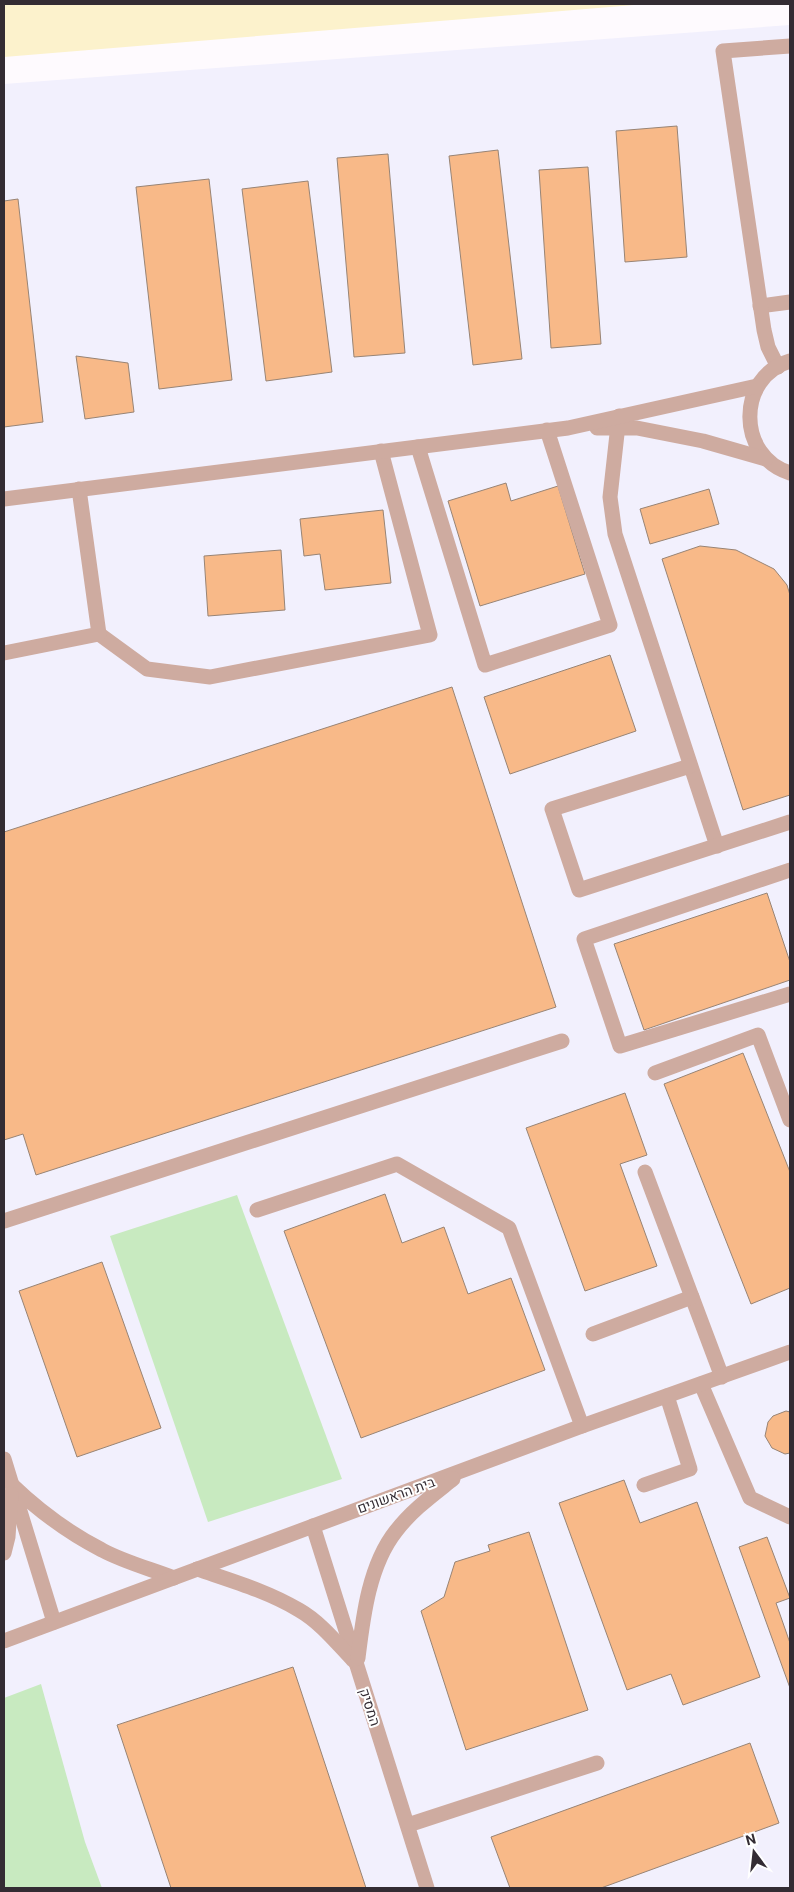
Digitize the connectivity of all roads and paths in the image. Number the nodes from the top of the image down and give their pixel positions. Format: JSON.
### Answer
{"nodes":[{"id":1,"x":790,"y":46,"type":"edge"},
{"id":2,"x":790,"y":302,"type":"edge"},
{"id":3,"x":760,"y":306,"type":"junction"},
{"id":4,"x":784,"y":364,"type":"edge"},
{"id":5,"x":757,"y":386,"type":"junction"},
{"id":6,"x":617,"y":422,"type":"junction"},
{"id":7,"x":546,"y":430,"type":"junction"},
{"id":8,"x":418,"y":447,"type":"junction"},
{"id":9,"x":381,"y":451,"type":"junction"},
{"id":10,"x":766,"y":459,"type":"junction"},
{"id":11,"x":787,"y":474,"type":"edge"},
{"id":12,"x":79,"y":489,"type":"junction"},
{"id":13,"x":4,"y":499,"type":"edge"},
{"id":14,"x":99,"y":634,"type":"junction"},
{"id":15,"x":4,"y":653,"type":"edge"},
{"id":16,"x":690,"y":766,"type":"junction"},
{"id":17,"x":790,"y":822,"type":"edge"},
{"id":18,"x":717,"y":846,"type":"junction"},
{"id":19,"x":790,"y":870,"type":"edge"},
{"id":20,"x":790,"y":994,"type":"edge"},
{"id":21,"x":562,"y":1041,"type":"dead end"},
{"id":22,"x":655,"y":1073,"type":"dead end"},
{"id":23,"x":790,"y":1120,"type":"edge"},
{"id":24,"x":645,"y":1172,"type":"dead end"},
{"id":25,"x":256,"y":1210,"type":"dead end"},
{"id":26,"x":4,"y":1221,"type":"edge"},
{"id":27,"x":692,"y":1297,"type":"junction"},
{"id":28,"x":593,"y":1334,"type":"dead end"},
{"id":29,"x":790,"y":1352,"type":"edge"},
{"id":30,"x":722,"y":1377,"type":"junction"},
{"id":31,"x":701,"y":1384,"type":"junction"},
{"id":32,"x":667,"y":1396,"type":"junction"},
{"id":33,"x":582,"y":1426,"type":"junction"},
{"id":34,"x":4,"y":1459,"type":"edge"},
{"id":35,"x":465,"y":1470,"type":"junction"},
{"id":36,"x":12,"y":1485,"type":"junction"},
{"id":37,"x":644,"y":1485,"type":"dead end"},
{"id":38,"x":790,"y":1517,"type":"edge"},
{"id":39,"x":313,"y":1526,"type":"junction"},
{"id":40,"x":4,"y":1553,"type":"edge"},
{"id":41,"x":198,"y":1569,"type":"junction"},
{"id":42,"x":174,"y":1578,"type":"junction"},
{"id":43,"x":54,"y":1622,"type":"junction"},
{"id":44,"x":4,"y":1641,"type":"edge"},
{"id":45,"x":357,"y":1665,"type":"junction"},
{"id":46,"x":597,"y":1763,"type":"dead end"},
{"id":47,"x":408,"y":1825,"type":"junction"},
{"id":48,"x":427,"y":1888,"type":"edge"}],
"edges":[{"from":1,"to":3,"type":"street"},
{"from":2,"to":3,"type":"street"},
{"from":3,"to":4,"type":"street"},
{"from":4,"to":5,"type":"street"},
{"from":5,"to":6,"type":"street"},
{"from":5,"to":10,"type":"street"},
{"from":6,"to":7,"type":"street"},
{"from":6,"to":10,"type":"street"},
{"from":6,"to":16,"type":"street"},
{"from":7,"to":8,"type":"street"},
{"from":7,"to":8,"type":"street"},
{"from":8,"to":9,"type":"street"},
{"from":9,"to":12,"type":"street"},
{"from":9,"to":14,"type":"street"},
{"from":10,"to":11,"type":"street"},
{"from":12,"to":13,"type":"street"},
{"from":12,"to":14,"type":"street"},
{"from":14,"to":15,"type":"street"},
{"from":16,"to":18,"type":"street"},
{"from":16,"to":18,"type":"street"},
{"from":17,"to":18,"type":"street"},
{"from":19,"to":20,"type":"street"},
{"from":21,"to":26,"type":"street"},
{"from":22,"to":23,"type":"street"},
{"from":24,"to":27,"type":"street"},
{"from":25,"to":33,"type":"street"},
{"from":27,"to":28,"type":"street"},
{"from":27,"to":30,"type":"street"},
{"from":29,"to":30,"type":"street","name":"בית הראשונים"},
{"from":30,"to":31,"type":"street","name":"בית הראשונים"},
{"from":31,"to":32,"type":"street","name":"בית הראשונים"},
{"from":31,"to":38,"type":"street"},
{"from":32,"to":33,"type":"street","name":"בית הראשונים"},
{"from":32,"to":37,"type":"street"},
{"from":33,"to":35,"type":"street","name":"בית הראשונים"},
{"from":34,"to":36,"type":"street"},
{"from":35,"to":39,"type":"street","name":"בית הראשונים"},
{"from":35,"to":45,"type":"street"},
{"from":36,"to":40,"type":"street"},
{"from":36,"to":42,"type":"street"},
{"from":36,"to":43,"type":"street"},
{"from":39,"to":41,"type":"street","name":"בית הראשונים"},
{"from":39,"to":45,"type":"street","name":"המסיק"},
{"from":41,"to":42,"type":"street","name":"בית הראשונים"},
{"from":41,"to":45,"type":"street"},
{"from":42,"to":43,"type":"street","name":"בית הראשונים"},
{"from":43,"to":44,"type":"street","name":"בית הראשונים"},
{"from":45,"to":47,"type":"street","name":"המסיק"},
{"from":46,"to":47,"type":"street"},
{"from":47,"to":48,"type":"street","name":"המסיק"}]}
